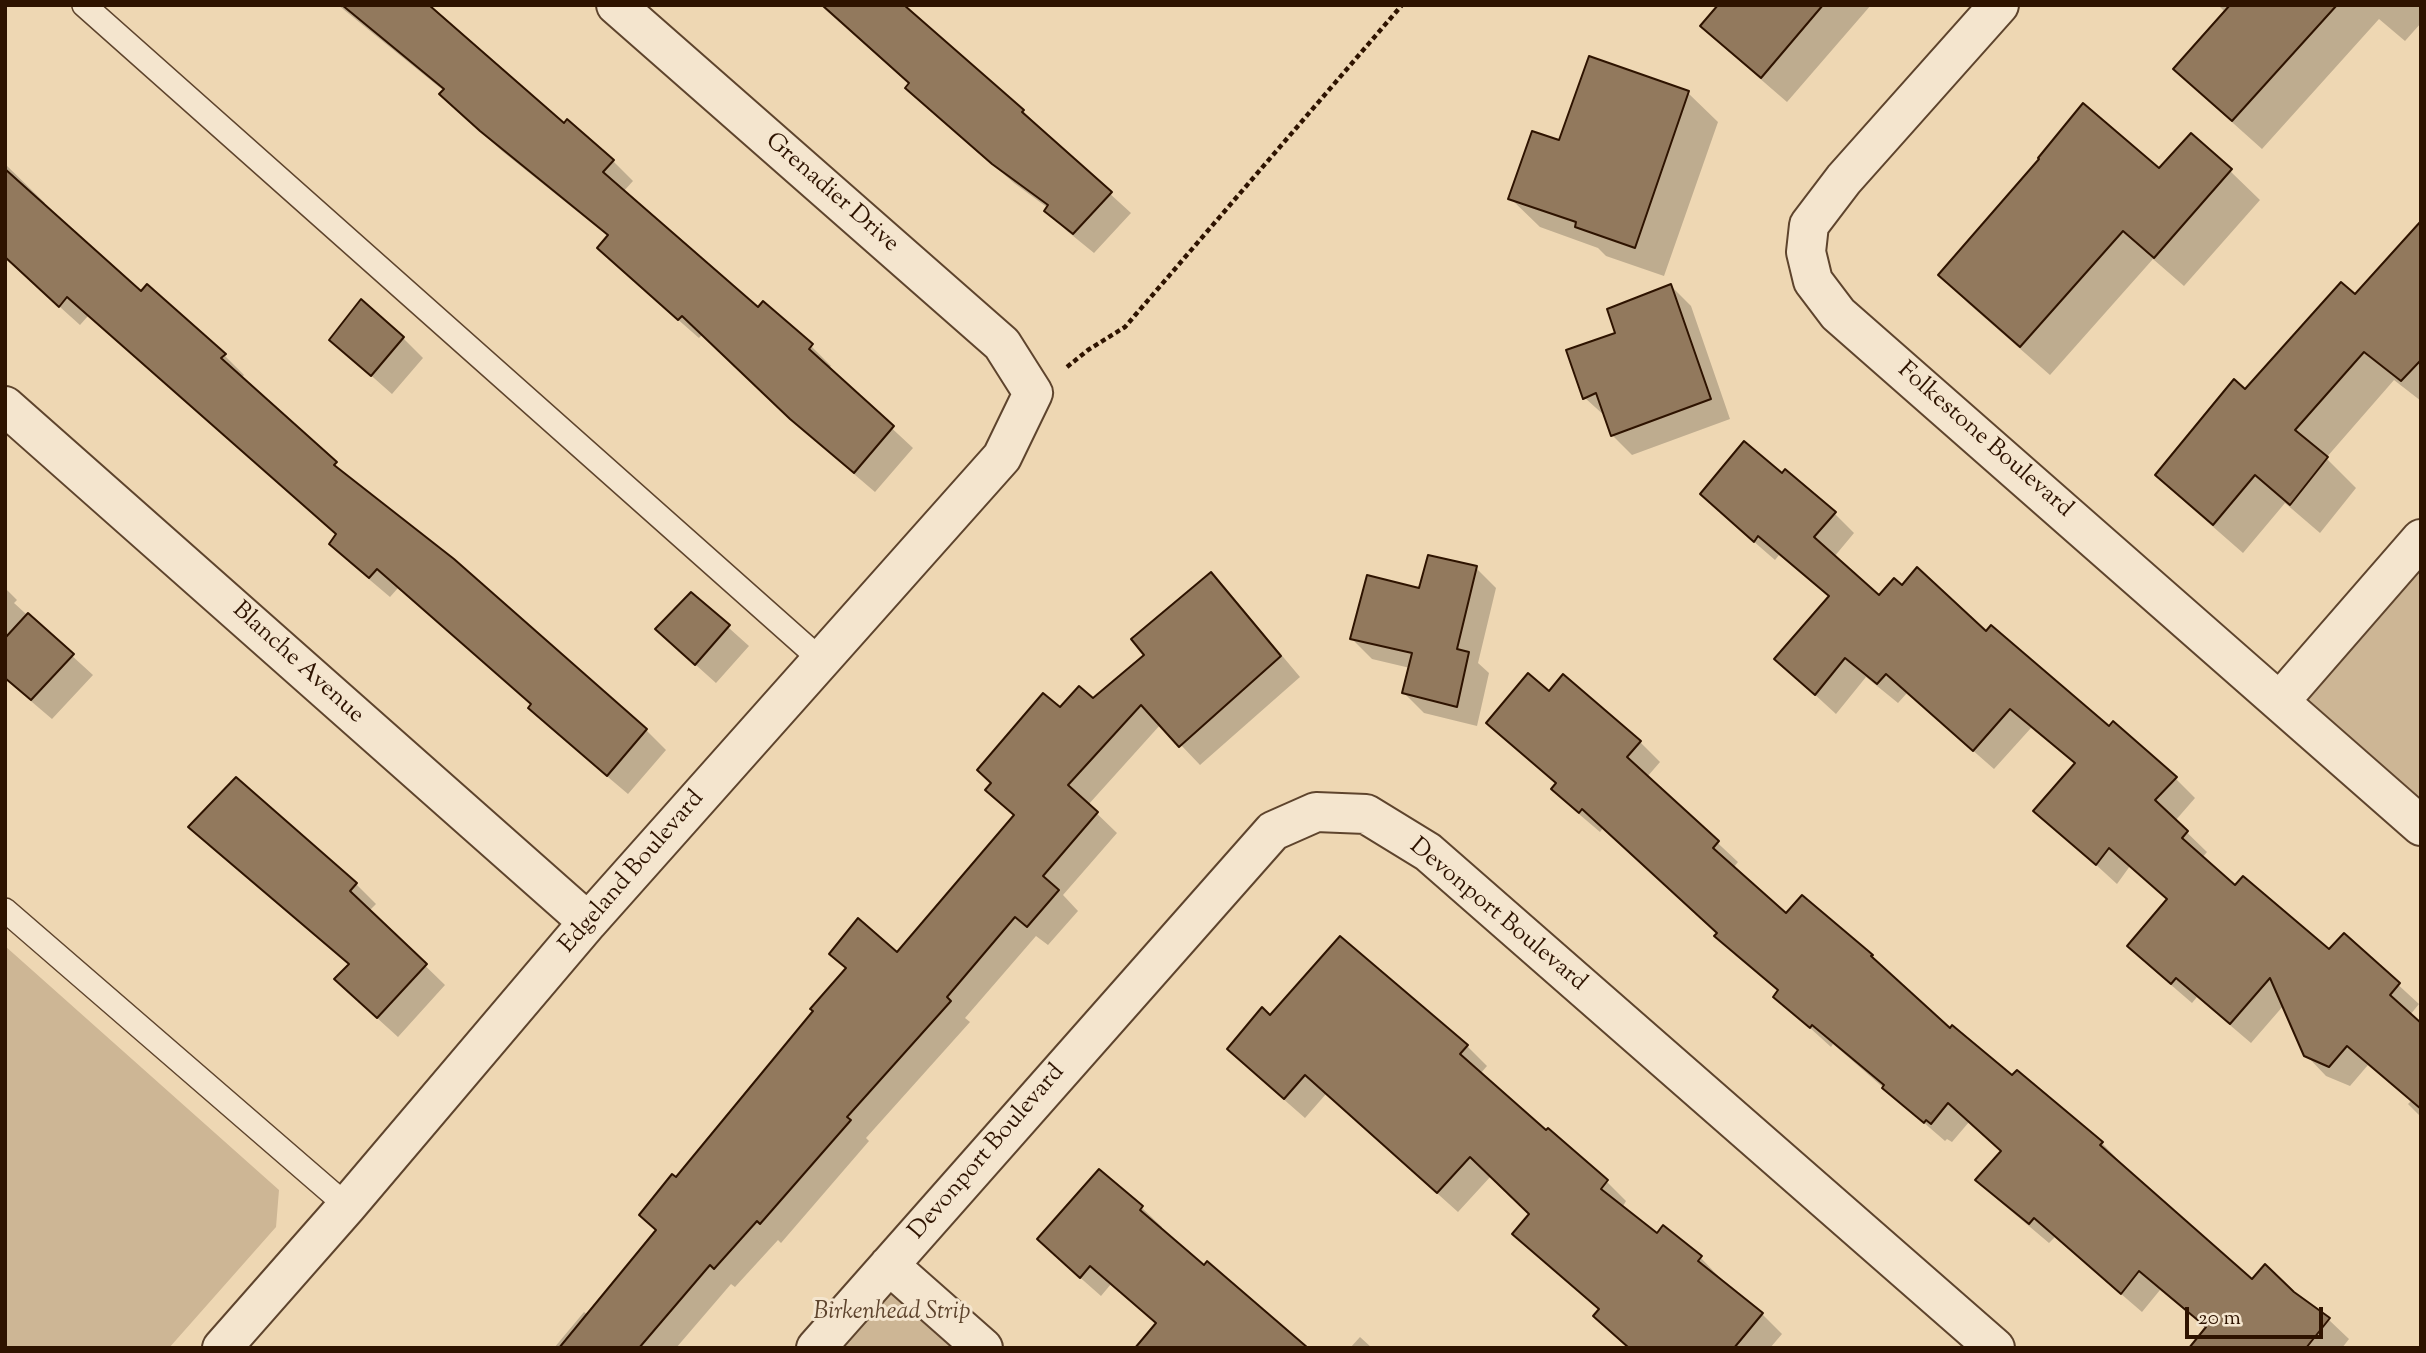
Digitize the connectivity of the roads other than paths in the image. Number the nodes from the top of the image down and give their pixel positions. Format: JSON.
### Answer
{"nodes":[{"id":1,"x":84,"y":5,"type":"edge"},
{"id":2,"x":616,"y":5,"type":"edge"},
{"id":3,"x":1998,"y":5,"type":"edge"},
{"id":4,"x":1033,"y":393,"type":"joint"},
{"id":5,"x":5,"y":406,"type":"edge"},
{"id":6,"x":2417,"y":551,"type":"edge"},
{"id":7,"x":821,"y":660,"type":"junction"},
{"id":8,"x":2280,"y":701,"type":"junction"},
{"id":9,"x":2421,"y":826,"type":"edge"},
{"id":10,"x":5,"y":910,"type":"edge"},
{"id":11,"x":588,"y":922,"type":"junction"},
{"id":12,"x":347,"y":1206,"type":"junction"},
{"id":13,"x":890,"y":1265,"type":"junction"},
{"id":14,"x":222,"y":1348,"type":"edge"},
{"id":15,"x":816,"y":1348,"type":"edge"},
{"id":16,"x":983,"y":1348,"type":"edge"},
{"id":17,"x":1995,"y":1348,"type":"edge"}],
"edges":[{"from":1,"to":7,"type":"lane"},
{"from":2,"to":4,"type":"street","name":"Grenadier Drive"},
{"from":3,"to":8,"type":"street","name":"Folkestone Boulevard"},
{"from":4,"to":7,"type":"street","name":"Edgeland Boulevard"},
{"from":5,"to":11,"type":"street","name":"Blanche Avenue"},
{"from":6,"to":8,"type":"street"},
{"from":7,"to":11,"type":"street","name":"Edgeland Boulevard"},
{"from":8,"to":9,"type":"street","name":"Folkestone Boulevard"},
{"from":10,"to":12,"type":"lane"},
{"from":11,"to":12,"type":"street","name":"Edgeland Boulevard"},
{"from":12,"to":14,"type":"street","name":"Edgeland Boulevard"},
{"from":13,"to":15,"type":"street","name":"Devonport Boulevard"},
{"from":13,"to":16,"type":"street"},
{"from":13,"to":17,"type":"street","name":"Devonport Boulevard"}]}
